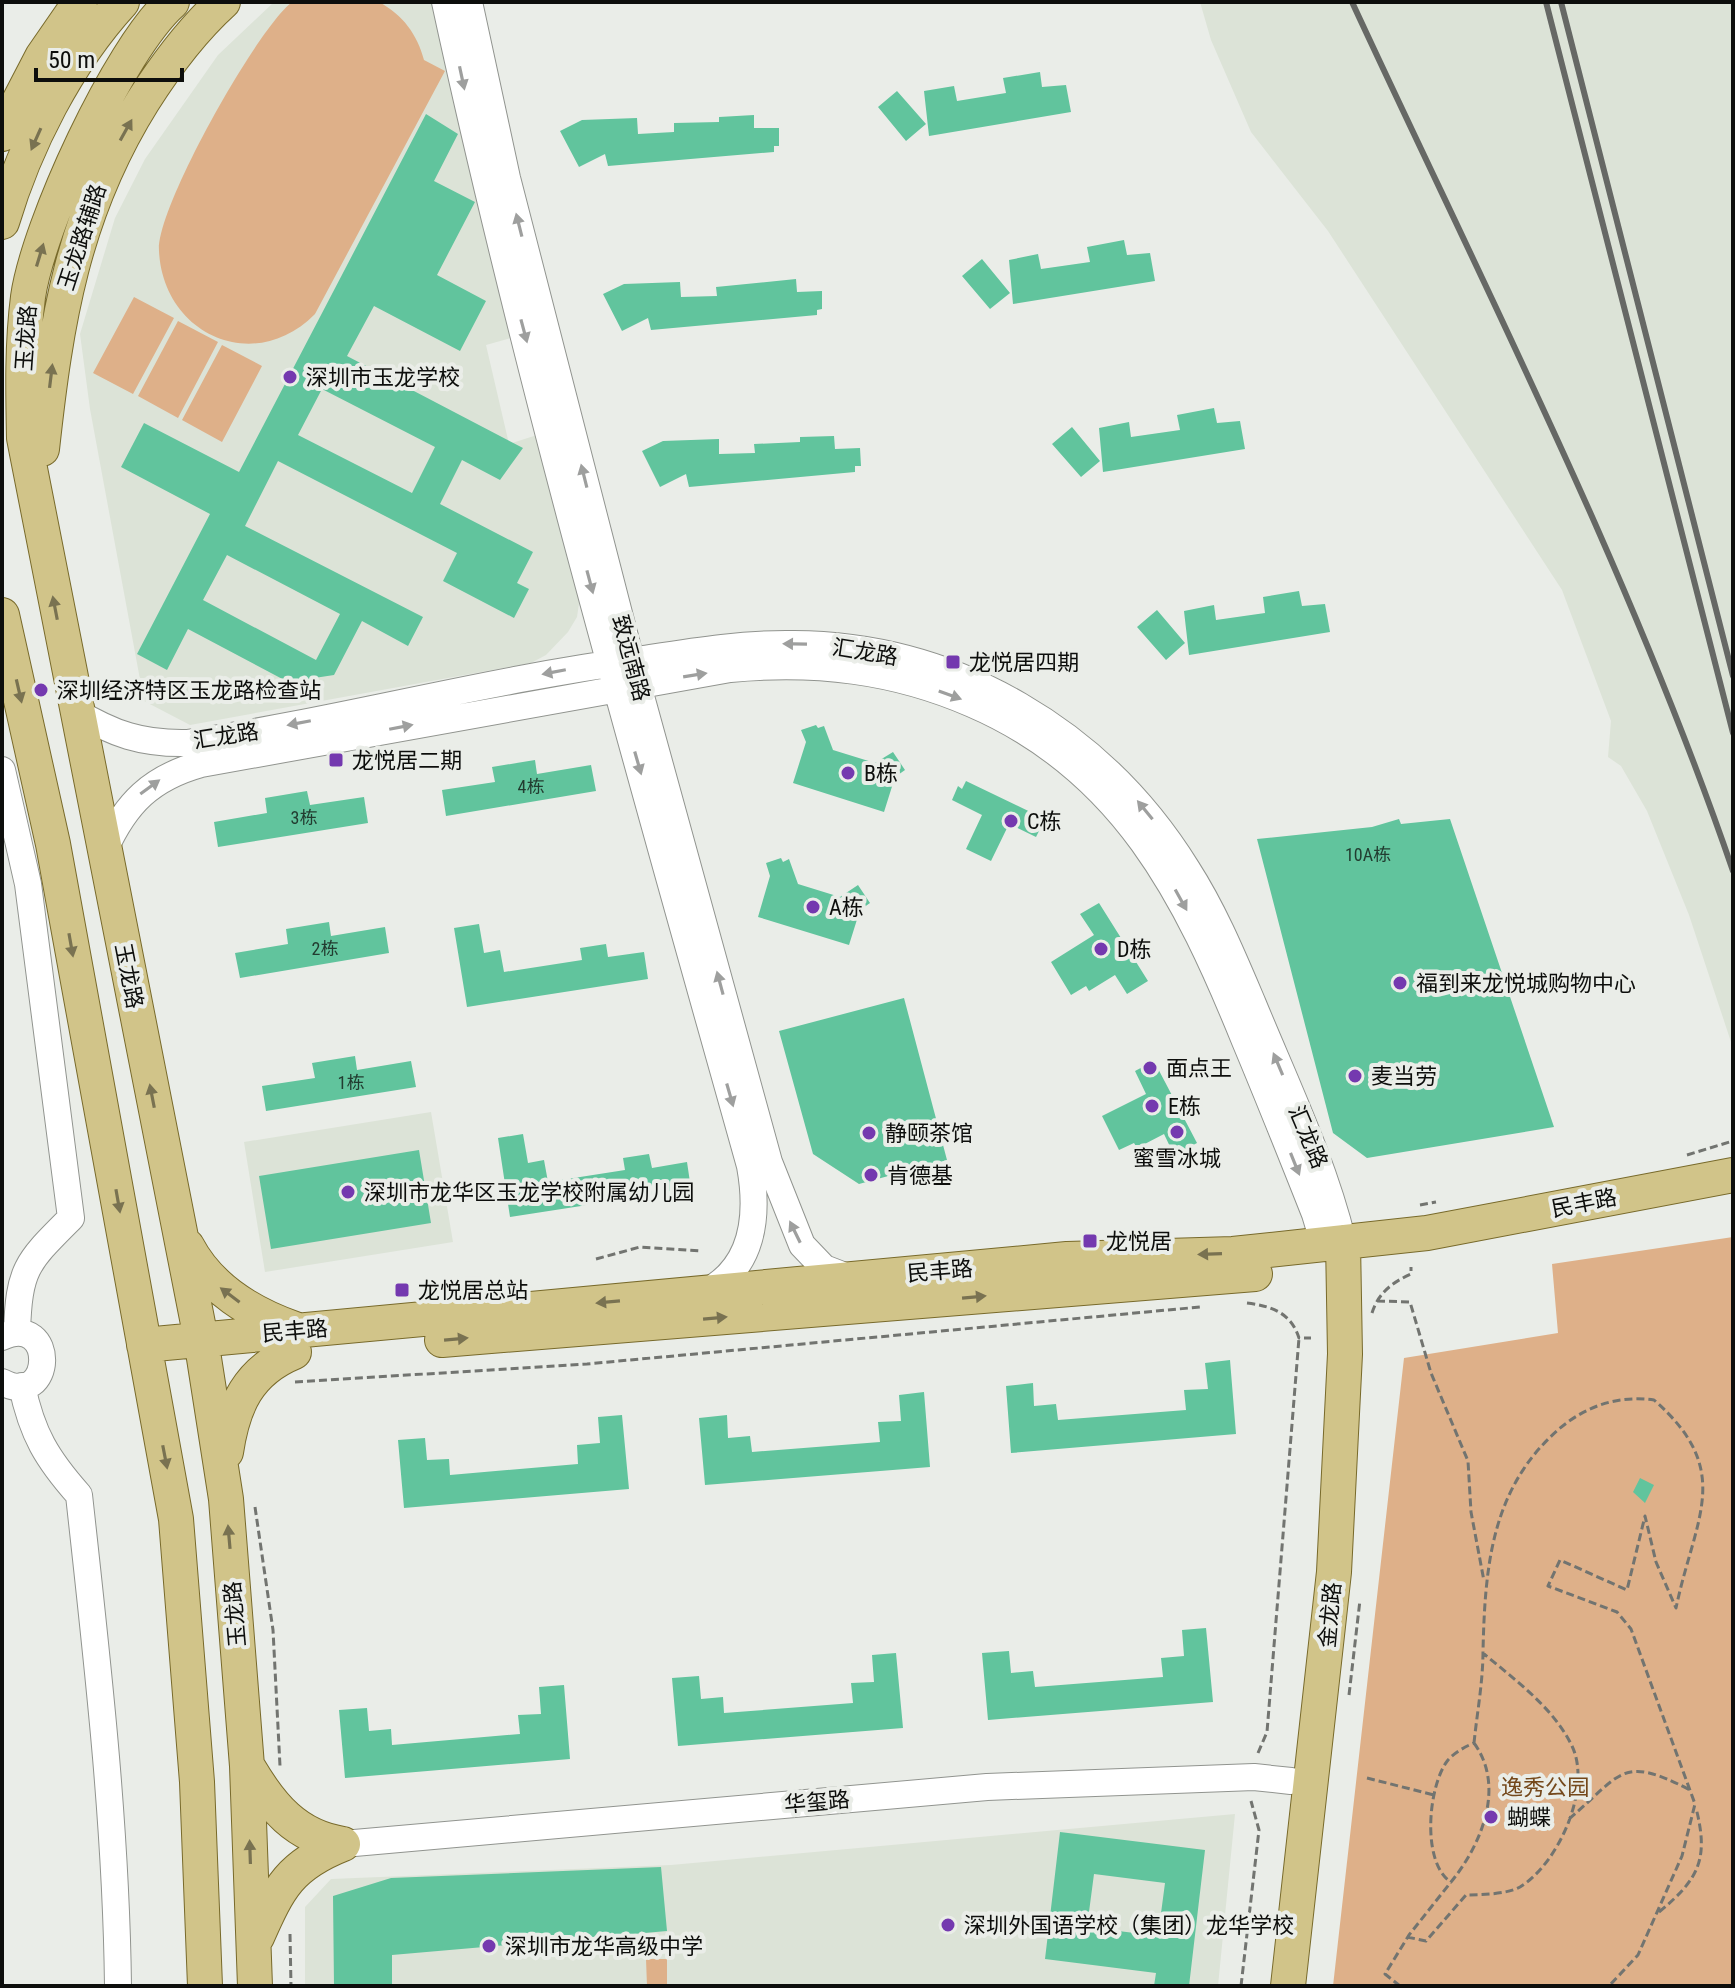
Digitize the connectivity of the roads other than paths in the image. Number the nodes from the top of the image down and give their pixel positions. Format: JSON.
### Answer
{"nodes":[{"id":1,"x":80,"y":2,"type":"edge"},
{"id":2,"x":122,"y":2,"type":"edge"},
{"id":3,"x":172,"y":2,"type":"edge"},
{"id":4,"x":223,"y":2,"type":"edge"},
{"id":5,"x":445,"y":2,"type":"edge"},
{"id":6,"x":469,"y":2,"type":"edge"},
{"id":7,"x":2,"y":134,"type":"edge"},
{"id":8,"x":2,"y":222,"type":"edge"},
{"id":9,"x":36,"y":509,"type":"junction"},
{"id":10,"x":2,"y":615,"type":"edge"},
{"id":11,"x":624,"y":674,"type":"junction"},
{"id":12,"x":75,"y":711,"type":"junction"},
{"id":13,"x":2,"y":770,"type":"edge"},
{"id":14,"x":105,"y":849,"type":"junction"},
{"id":15,"x":1733,"y":1175,"type":"edge"},
{"id":16,"x":1733,"y":1199,"type":"edge"},
{"id":17,"x":178,"y":1228,"type":"junction"},
{"id":18,"x":1335,"y":1254,"type":"junction"},
{"id":19,"x":853,"y":1279,"type":"junction"},
{"id":20,"x":704,"y":1293,"type":"junction"},
{"id":21,"x":10,"y":1334,"type":"edge"},
{"id":22,"x":203,"y":1350,"type":"junction"},
{"id":23,"x":146,"y":1354,"type":"junction"},
{"id":24,"x":292,"y":1355,"type":"junction"},
{"id":25,"x":12,"y":1384,"type":"edge"},
{"id":26,"x":223,"y":1480,"type":"junction"},
{"id":27,"x":264,"y":1766,"type":"junction"},
{"id":28,"x":1291,"y":1781,"type":"junction"},
{"id":29,"x":343,"y":1844,"type":"junction"},
{"id":30,"x":253,"y":1945,"type":"junction"},
{"id":31,"x":118,"y":1986,"type":"edge"},
{"id":32,"x":205,"y":1986,"type":"edge"},
{"id":33,"x":255,"y":1986,"type":"edge"},
{"id":34,"x":1269,"y":1986,"type":"edge"},
{"id":35,"x":1288,"y":1986,"type":"edge"}],
"edges":[{"from":1,"to":7,"type":"main road"},
{"from":2,"to":8,"type":"main road","one_way":true},
{"from":9,"to":3,"type":"main road","name":"玉龙路","one_way":true},
{"from":9,"to":4,"type":"main road","name":"玉龙路辅路","one_way":true},
{"from":5,"to":11,"type":"street","name":"致远南路","one_way":true},
{"from":11,"to":6,"type":"street","name":"致远南路","one_way":true},
{"from":12,"to":9,"type":"main road","name":"玉龙路","one_way":true},
{"from":10,"to":23,"type":"main road","one_way":true},
{"from":11,"to":12,"type":"street","name":"汇龙路","one_way":true},
{"from":14,"to":11,"type":"street","name":"汇龙路","one_way":true},
{"from":11,"to":18,"type":"street","name":"汇龙路"},
{"from":19,"to":11,"type":"street","name":"致远南路","one_way":true},
{"from":11,"to":20,"type":"street","name":"致远南路","one_way":true},
{"from":12,"to":14,"type":"main road","name":"玉龙路"},
{"from":13,"to":21,"type":"street"},
{"from":17,"to":14,"type":"main road","name":"玉龙路","one_way":true},
{"from":15,"to":18,"type":"main road","name":"民丰路"},
{"from":16,"to":18,"type":"main road","name":"民丰路"},
{"from":17,"to":22,"type":"main road","name":"玉龙路"},
{"from":24,"to":17,"type":"main road","one_way":true},
{"from":18,"to":19,"type":"main road","name":"民丰路","one_way":true},
{"from":24,"to":18,"type":"main road","name":"民丰路","one_way":true},
{"from":18,"to":28,"type":"main road","name":"金龙路"},
{"from":18,"to":35,"type":"main road","name":"金龙路"},
{"from":19,"to":20,"type":"main road","name":"民丰路"},
{"from":20,"to":24,"type":"main road","name":"民丰路","one_way":true},
{"from":21,"to":25,"type":"street"},
{"from":22,"to":23,"type":"main road","name":"民丰路"},
{"from":22,"to":24,"type":"main road","name":"民丰路"},
{"from":22,"to":26,"type":"main road","name":"玉龙路"},
{"from":23,"to":32,"type":"main road","one_way":true},
{"from":24,"to":26,"type":"main road"},
{"from":25,"to":31,"type":"street"},
{"from":27,"to":26,"type":"main road","name":"玉龙路","one_way":true},
{"from":27,"to":29,"type":"main road"},
{"from":30,"to":27,"type":"main road","name":"玉龙路","one_way":true},
{"from":28,"to":29,"type":"street","name":"华玺路"},
{"from":28,"to":34,"type":"main road","name":"金龙路"},
{"from":29,"to":30,"type":"main road"},
{"from":30,"to":33,"type":"main road","name":"玉龙路"}]}
